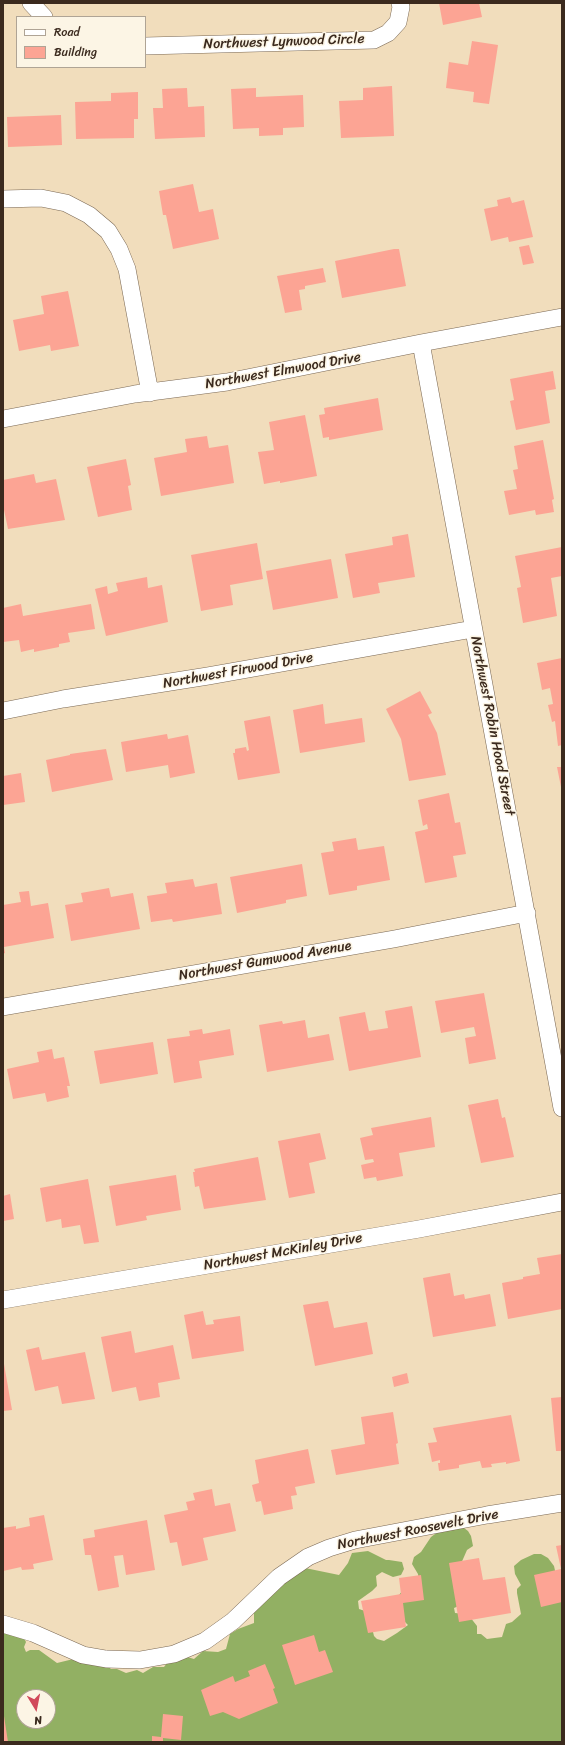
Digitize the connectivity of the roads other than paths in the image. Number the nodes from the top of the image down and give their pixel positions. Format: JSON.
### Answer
{"nodes":[{"id":1,"x":31,"y":3,"type":"edge"},
{"id":2,"x":400,"y":3,"type":"edge"},
{"id":3,"x":43,"y":16,"type":"edge"},
{"id":4,"x":146,"y":46,"type":"edge"},
{"id":5,"x":3,"y":199,"type":"edge"},
{"id":6,"x":562,"y":317,"type":"edge"},
{"id":7,"x":421,"y":343,"type":"junction"},
{"id":8,"x":150,"y":393,"type":"junction"},
{"id":9,"x":3,"y":419,"type":"edge"},
{"id":10,"x":473,"y":629,"type":"junction"},
{"id":11,"x":3,"y":711,"type":"edge"},
{"id":12,"x":527,"y":913,"type":"junction"},
{"id":13,"x":3,"y":1007,"type":"edge"},
{"id":14,"x":562,"y":1108,"type":"edge"},
{"id":15,"x":562,"y":1202,"type":"edge"},
{"id":16,"x":3,"y":1300,"type":"edge"},
{"id":17,"x":562,"y":1504,"type":"edge"},
{"id":18,"x":3,"y":1624,"type":"edge"}],
"edges":[{"from":1,"to":3,"type":"street"},
{"from":2,"to":4,"type":"street","name":"Northwest Lynwood Circle"},
{"from":5,"to":8,"type":"street"},
{"from":6,"to":7,"type":"street","name":"Northwest Elmwood Drive"},
{"from":7,"to":8,"type":"street","name":"Northwest Elmwood Drive"},
{"from":7,"to":10,"type":"street","name":"Northwest Robin Hood Street"},
{"from":8,"to":9,"type":"street","name":"Northwest Elmwood Drive"},
{"from":10,"to":11,"type":"street","name":"Northwest Firwood Drive"},
{"from":10,"to":12,"type":"street","name":"Northwest Robin Hood Street"},
{"from":12,"to":13,"type":"street","name":"Northwest Gumwood Avenue"},
{"from":12,"to":14,"type":"street","name":"Northwest Robin Hood Street"},
{"from":15,"to":16,"type":"street","name":"Northwest McKinley Drive"},
{"from":17,"to":18,"type":"street","name":"Northwest Roosevelt Drive"}]}
